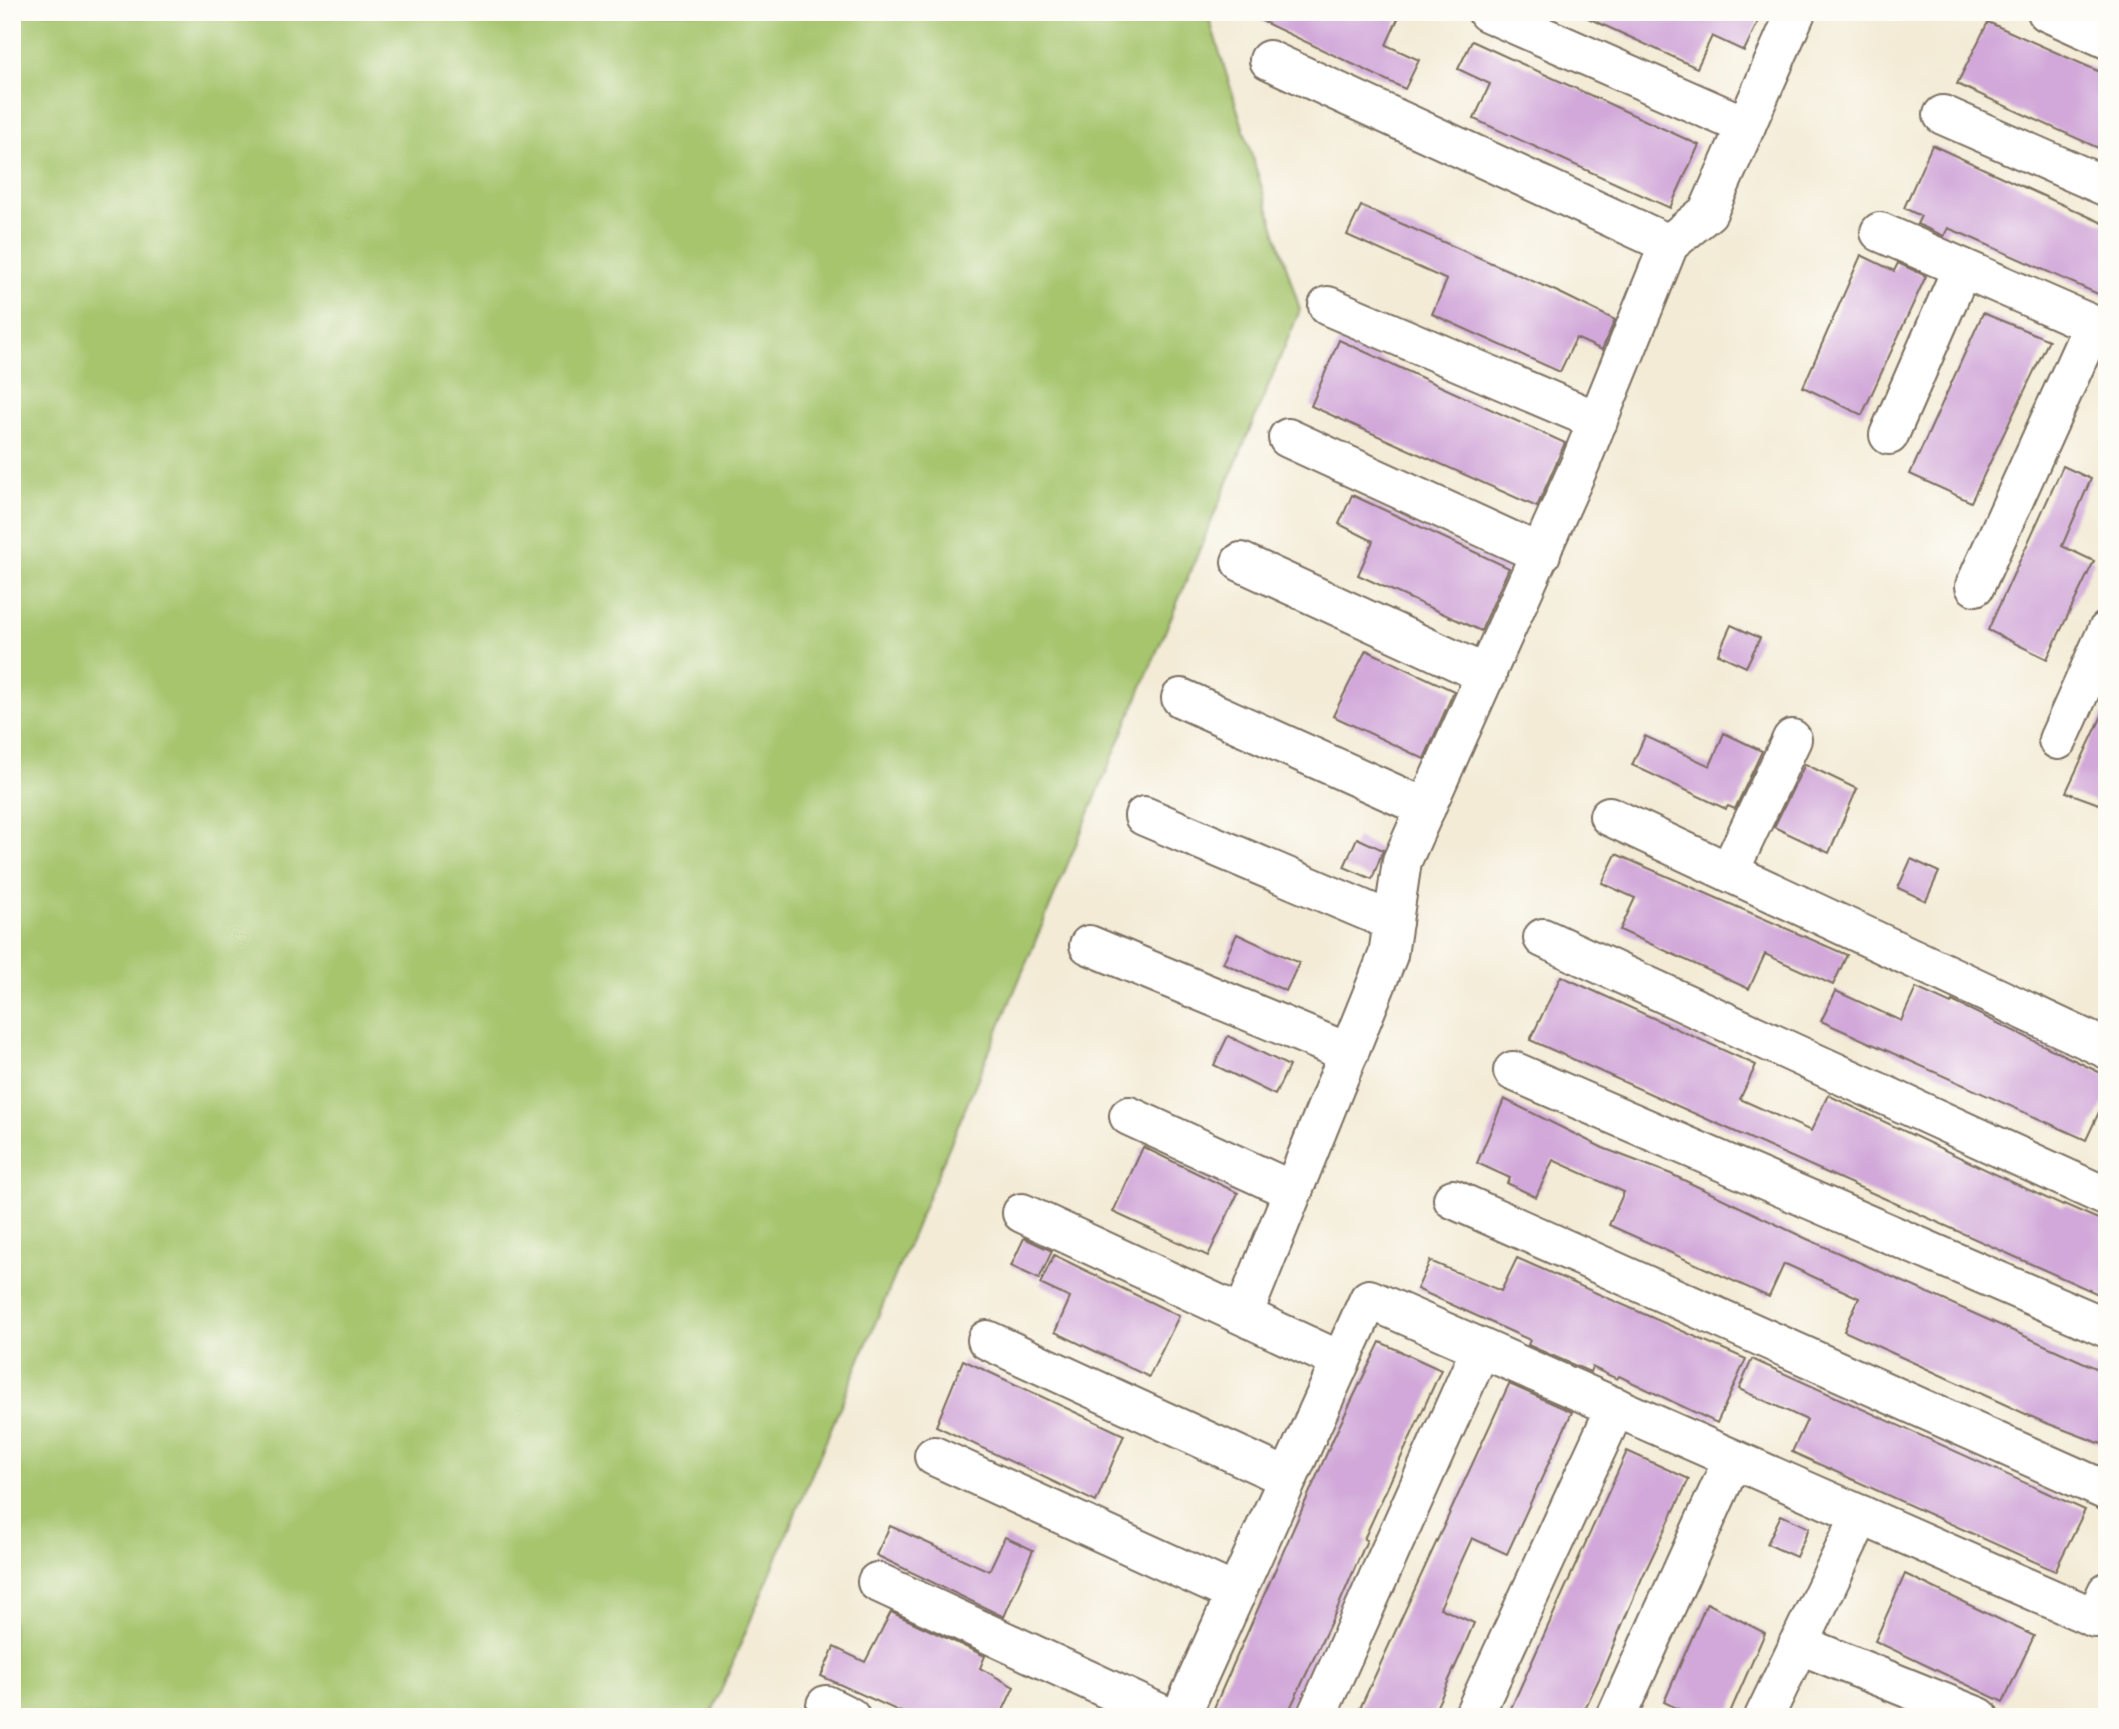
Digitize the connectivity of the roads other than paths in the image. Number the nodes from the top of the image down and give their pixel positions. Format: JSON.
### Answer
{"nodes":[{"id":1,"x":1487,"y":12,"type":"edge"},
{"id":2,"x":1796,"y":12,"type":"edge"},
{"id":3,"x":2047,"y":12,"type":"edge"},
{"id":4,"x":2107,"y":39,"type":"edge"},
{"id":5,"x":1269,"y":60,"type":"dead end"},
{"id":6,"x":1943,"y":115,"type":"dead end"},
{"id":7,"x":1746,"y":127,"type":"junction"},
{"id":8,"x":2107,"y":187,"type":"edge"},
{"id":9,"x":1880,"y":232,"type":"dead end"},
{"id":10,"x":1669,"y":244,"type":"junction"},
{"id":11,"x":1962,"y":268,"type":"junction"},
{"id":12,"x":1328,"y":306,"type":"dead end"},
{"id":13,"x":2100,"y":328,"type":"edge"},
{"id":14,"x":1598,"y":421,"type":"junction"},
{"id":15,"x":1889,"y":435,"type":"dead end"},
{"id":16,"x":1288,"y":438,"type":"dead end"},
{"id":17,"x":1541,"y":554,"type":"junction"},
{"id":18,"x":1241,"y":562,"type":"dead end"},
{"id":19,"x":1975,"y":586,"type":"dead end"},
{"id":20,"x":2107,"y":631,"type":"edge"},
{"id":21,"x":1487,"y":675,"type":"junction"},
{"id":22,"x":1181,"y":698,"type":"dead end"},
{"id":23,"x":1792,"y":738,"type":"dead end"},
{"id":24,"x":2058,"y":740,"type":"dead end"},
{"id":25,"x":1426,"y":808,"type":"junction"},
{"id":26,"x":1144,"y":816,"type":"dead end"},
{"id":27,"x":1609,"y":816,"type":"dead end"},
{"id":28,"x":1728,"y":872,"type":"junction"},
{"id":29,"x":1393,"y":922,"type":"junction"},
{"id":30,"x":1543,"y":938,"type":"dead end"},
{"id":31,"x":1089,"y":945,"type":"dead end"},
{"id":32,"x":2107,"y":1049,"type":"edge"},
{"id":33,"x":1349,"y":1053,"type":"junction"},
{"id":34,"x":1513,"y":1072,"type":"dead end"},
{"id":35,"x":1129,"y":1116,"type":"dead end"},
{"id":36,"x":1293,"y":1191,"type":"junction"},
{"id":37,"x":2107,"y":1197,"type":"edge"},
{"id":38,"x":1453,"y":1199,"type":"dead end"},
{"id":39,"x":1022,"y":1213,"type":"dead end"},
{"id":40,"x":1243,"y":1315,"type":"junction"},
{"id":41,"x":2107,"y":1328,"type":"edge"},
{"id":42,"x":987,"y":1339,"type":"dead end"},
{"id":43,"x":1481,"y":1348,"type":"junction"},
{"id":44,"x":1341,"y":1361,"type":"junction"},
{"id":45,"x":1616,"y":1407,"type":"junction"},
{"id":46,"x":934,"y":1456,"type":"dead end"},
{"id":47,"x":1733,"y":1459,"type":"junction"},
{"id":48,"x":1288,"y":1478,"type":"junction"},
{"id":49,"x":2107,"y":1491,"type":"edge"},
{"id":50,"x":1861,"y":1515,"type":"junction"},
{"id":51,"x":877,"y":1582,"type":"dead end"},
{"id":52,"x":2107,"y":1592,"type":"edge"},
{"id":53,"x":1236,"y":1594,"type":"junction"},
{"id":54,"x":1798,"y":1644,"type":"junction"},
{"id":55,"x":1168,"y":1717,"type":"edge"},
{"id":56,"x":1180,"y":1717,"type":"edge"},
{"id":57,"x":1316,"y":1717,"type":"edge"},
{"id":58,"x":1473,"y":1717,"type":"edge"},
{"id":59,"x":1616,"y":1717,"type":"edge"},
{"id":60,"x":1764,"y":1717,"type":"edge"},
{"id":61,"x":1979,"y":1717,"type":"edge"}],
"edges":[{"from":1,"to":7,"type":"street"},
{"from":2,"to":7,"type":"street"},
{"from":3,"to":4,"type":"street"},
{"from":5,"to":10,"type":"street"},
{"from":6,"to":8,"type":"street"},
{"from":7,"to":10,"type":"street"},
{"from":9,"to":11,"type":"street"},
{"from":10,"to":14,"type":"street"},
{"from":11,"to":13,"type":"street"},
{"from":11,"to":15,"type":"street"},
{"from":12,"to":14,"type":"street"},
{"from":13,"to":19,"type":"street"},
{"from":14,"to":17,"type":"street"},
{"from":16,"to":17,"type":"street"},
{"from":17,"to":21,"type":"street"},
{"from":18,"to":21,"type":"street"},
{"from":20,"to":24,"type":"street"},
{"from":21,"to":25,"type":"street"},
{"from":22,"to":25,"type":"street"},
{"from":23,"to":28,"type":"street"},
{"from":25,"to":29,"type":"street"},
{"from":26,"to":29,"type":"street"},
{"from":27,"to":28,"type":"street"},
{"from":28,"to":32,"type":"street"},
{"from":29,"to":33,"type":"street"},
{"from":30,"to":37,"type":"street"},
{"from":31,"to":33,"type":"street"},
{"from":33,"to":36,"type":"street"},
{"from":34,"to":41,"type":"street"},
{"from":35,"to":36,"type":"street"},
{"from":36,"to":40,"type":"street"},
{"from":38,"to":49,"type":"street"},
{"from":39,"to":40,"type":"street"},
{"from":40,"to":44,"type":"street"},
{"from":42,"to":48,"type":"street"},
{"from":43,"to":44,"type":"street"},
{"from":43,"to":45,"type":"street"},
{"from":43,"to":57,"type":"street"},
{"from":44,"to":48,"type":"street"},
{"from":45,"to":47,"type":"street"},
{"from":45,"to":58,"type":"street"},
{"from":46,"to":53,"type":"street"},
{"from":47,"to":50,"type":"street"},
{"from":47,"to":59,"type":"street"},
{"from":48,"to":53,"type":"street"},
{"from":50,"to":52,"type":"street"},
{"from":50,"to":54,"type":"street"},
{"from":51,"to":55,"type":"street"},
{"from":53,"to":56,"type":"street"},
{"from":54,"to":60,"type":"street"},
{"from":54,"to":61,"type":"street"}]}
